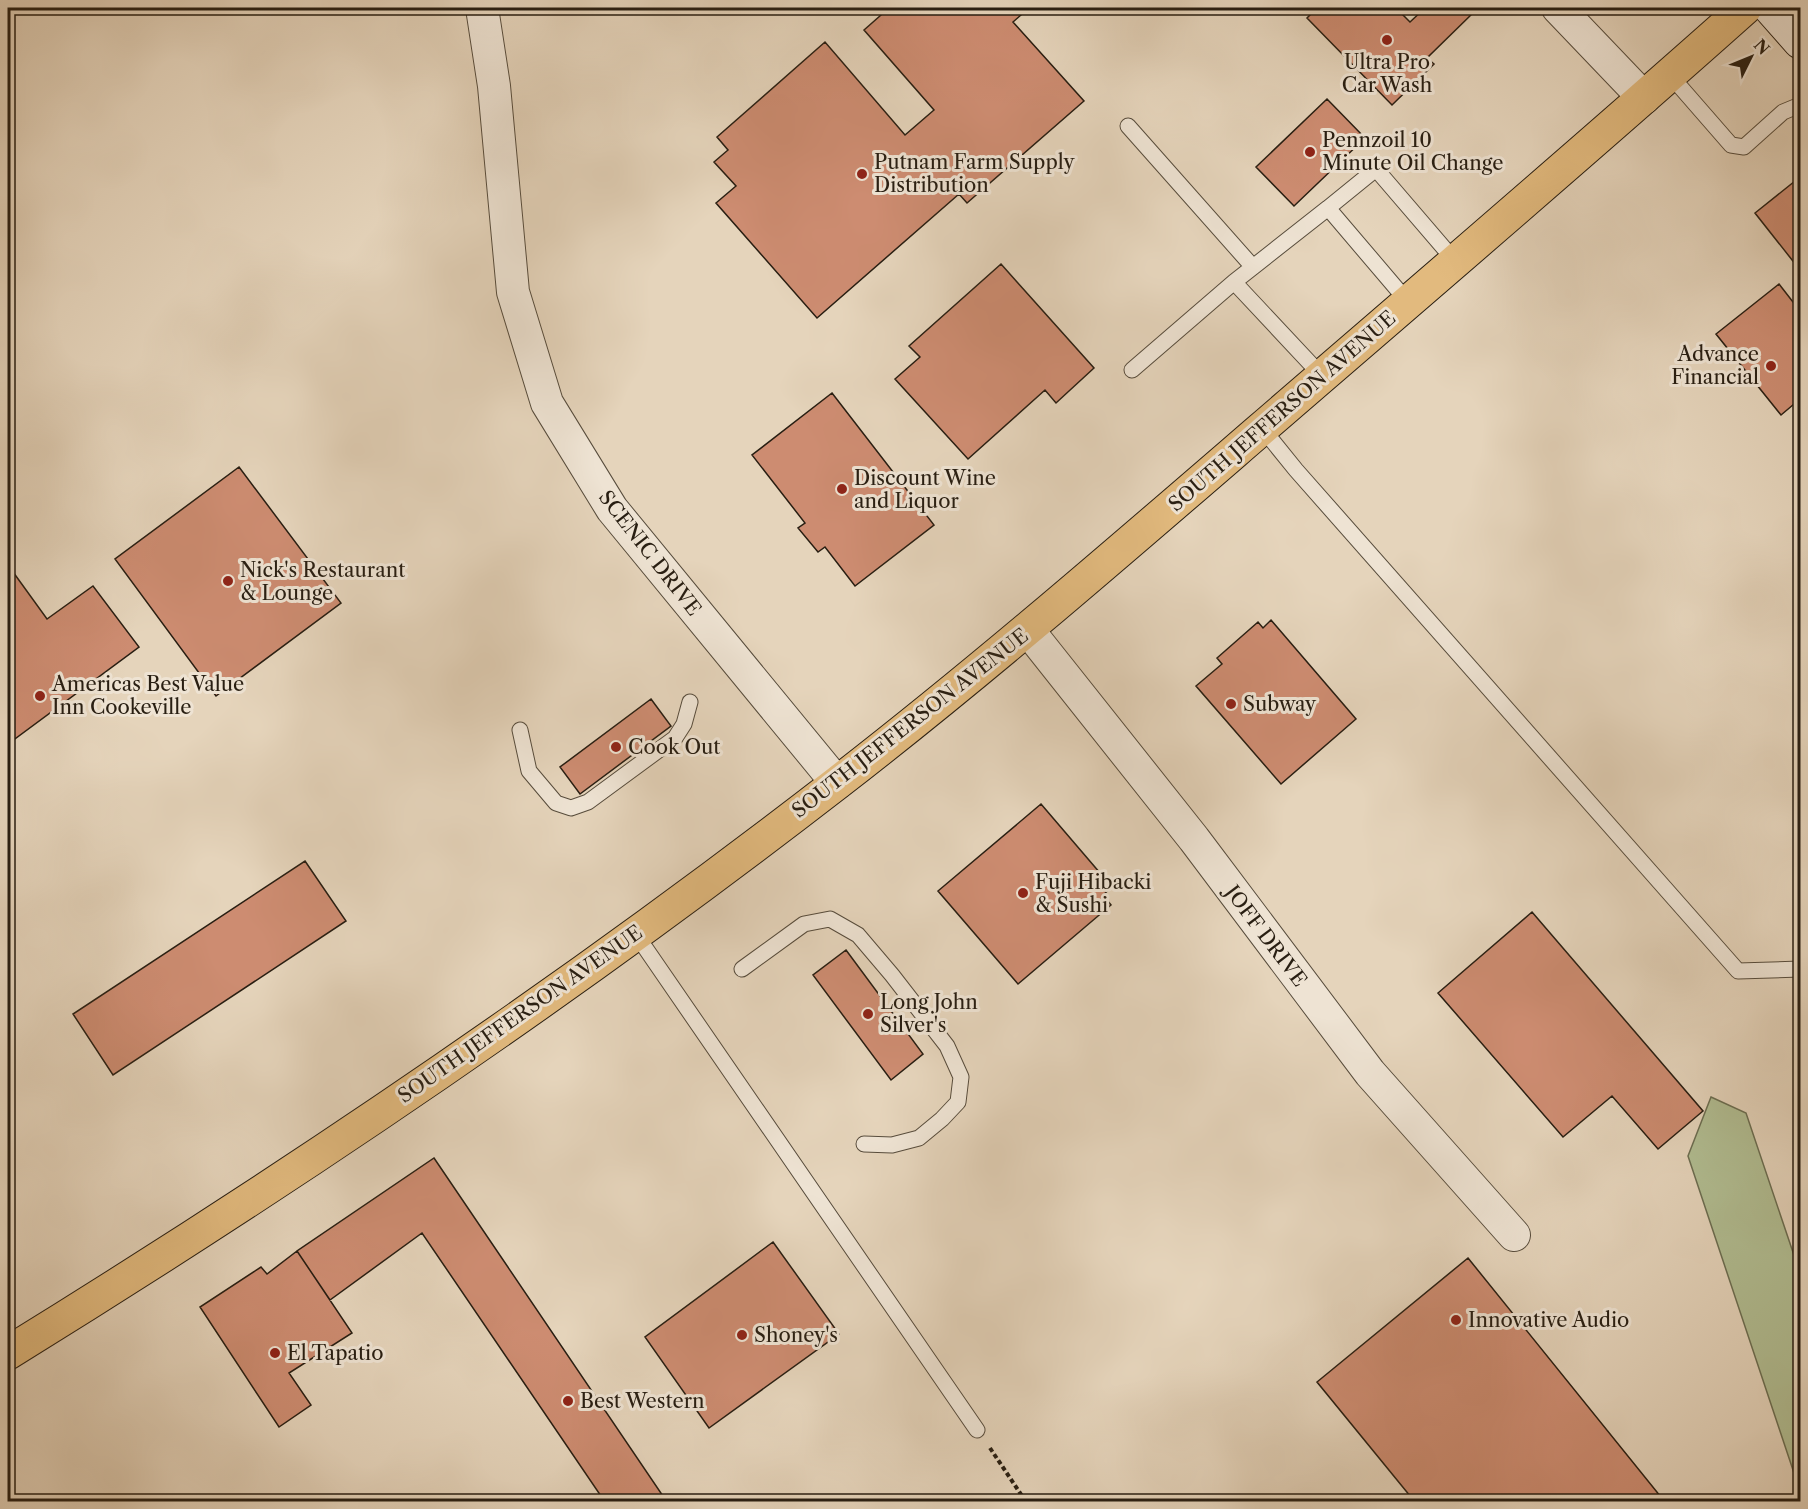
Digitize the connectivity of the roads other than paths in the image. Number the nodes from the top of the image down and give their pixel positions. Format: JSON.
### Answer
{"nodes":[{"id":1,"x":482,"y":8,"type":"edge"},
{"id":2,"x":1558,"y":8,"type":"edge"},
{"id":3,"x":1745,"y":8,"type":"edge"},
{"id":4,"x":1770,"y":8,"type":"edge"},
{"id":5,"x":1800,"y":42,"type":"edge"},
{"id":6,"x":1670,"y":75,"type":"junction"},
{"id":7,"x":1644,"y":98,"type":"junction"},
{"id":8,"x":1800,"y":105,"type":"edge"},
{"id":9,"x":1128,"y":126,"type":"dead end"},
{"id":10,"x":1328,"y":208,"type":"junction"},
{"id":11,"x":1455,"y":261,"type":"junction"},
{"id":12,"x":1253,"y":267,"type":"junction"},
{"id":13,"x":1234,"y":282,"type":"junction"},
{"id":14,"x":1407,"y":302,"type":"junction"},
{"id":15,"x":1132,"y":370,"type":"dead end"},
{"id":16,"x":1322,"y":376,"type":"junction"},
{"id":17,"x":1262,"y":428,"type":"junction"},
{"id":18,"x":1028,"y":630,"type":"junction"},
{"id":19,"x":690,"y":702,"type":"dead end"},
{"id":20,"x":520,"y":730,"type":"dead end"},
{"id":21,"x":837,"y":783,"type":"junction"},
{"id":22,"x":635,"y":933,"type":"junction"},
{"id":23,"x":741,"y":969,"type":"dead end"},
{"id":24,"x":1800,"y":969,"type":"edge"},
{"id":25,"x":864,"y":1144,"type":"dead end"},
{"id":26,"x":1514,"y":1234,"type":"dead end"},
{"id":27,"x":8,"y":1353,"type":"edge"},
{"id":28,"x":977,"y":1430,"type":"road end"}],
"edges":[{"from":1,"to":21,"type":"street","name":"SCENIC DRIVE"},
{"from":2,"to":7,"type":"street"},
{"from":3,"to":6,"type":"main road","name":"SOUTH JEFFERSON AVENUE"},
{"from":4,"to":5,"type":"street"},
{"from":6,"to":7,"type":"main road","name":"SOUTH JEFFERSON AVENUE"},
{"from":6,"to":8,"type":"lane"},
{"from":7,"to":11,"type":"main road","name":"SOUTH JEFFERSON AVENUE"},
{"from":9,"to":12,"type":"lane"},
{"from":10,"to":11,"type":"lane"},
{"from":10,"to":12,"type":"lane"},
{"from":10,"to":14,"type":"lane"},
{"from":11,"to":14,"type":"main road","name":"SOUTH JEFFERSON AVENUE"},
{"from":12,"to":13,"type":"lane"},
{"from":13,"to":15,"type":"lane"},
{"from":13,"to":16,"type":"lane"},
{"from":14,"to":16,"type":"main road","name":"SOUTH JEFFERSON AVENUE"},
{"from":16,"to":17,"type":"main road","name":"SOUTH JEFFERSON AVENUE"},
{"from":17,"to":18,"type":"main road","name":"SOUTH JEFFERSON AVENUE"},
{"from":17,"to":24,"type":"lane"},
{"from":18,"to":21,"type":"main road","name":"SOUTH JEFFERSON AVENUE"},
{"from":18,"to":26,"type":"street","name":"JOFF DRIVE"},
{"from":19,"to":20,"type":"lane"},
{"from":21,"to":22,"type":"main road","name":"SOUTH JEFFERSON AVENUE"},
{"from":22,"to":27,"type":"main road","name":"SOUTH JEFFERSON AVENUE"},
{"from":22,"to":28,"type":"lane"},
{"from":23,"to":25,"type":"lane"}]}
